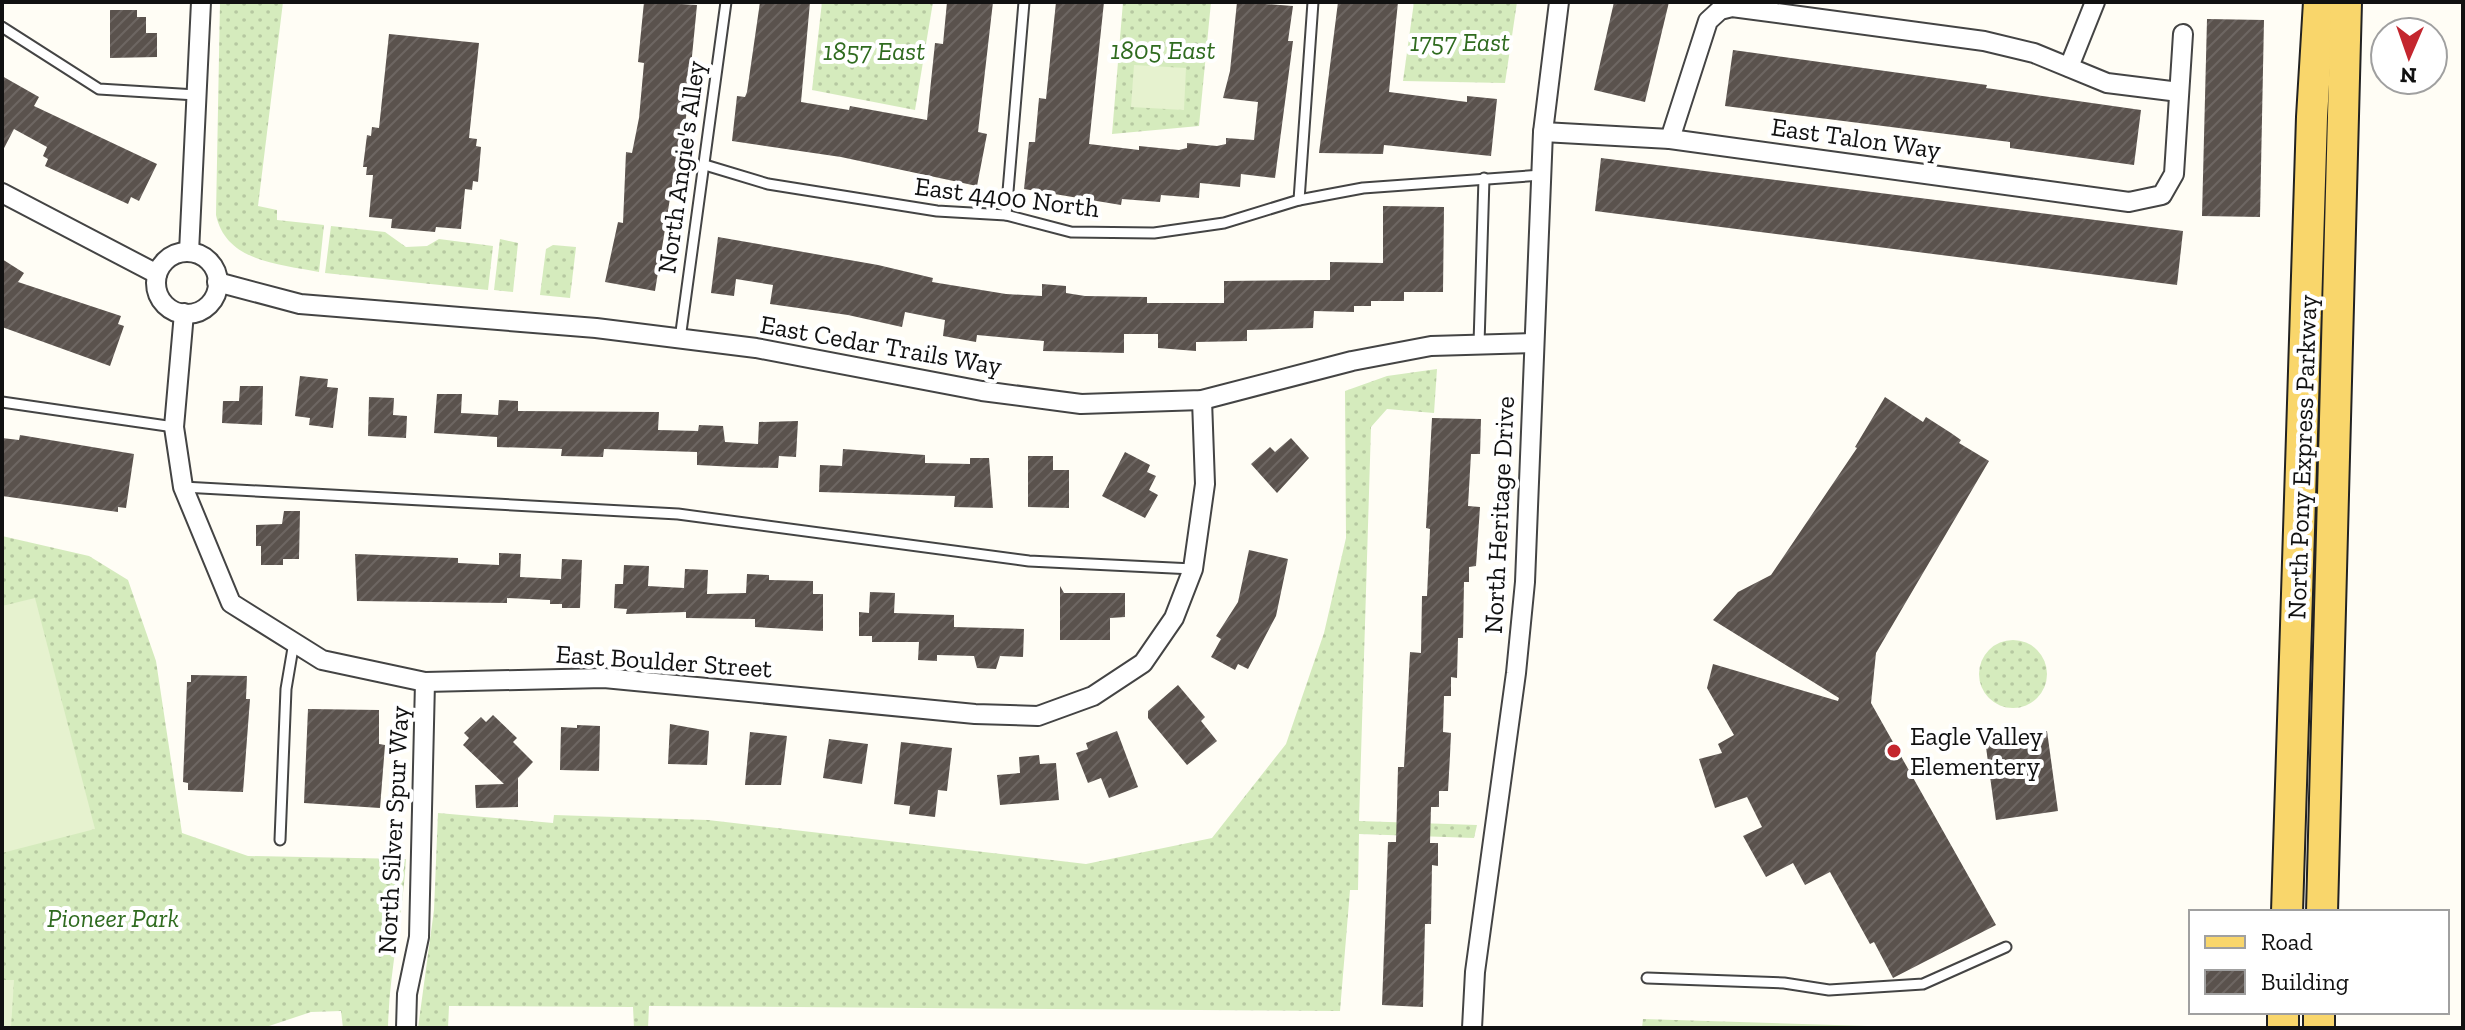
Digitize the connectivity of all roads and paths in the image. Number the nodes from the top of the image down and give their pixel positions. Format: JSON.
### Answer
{"nodes":[{"id":1,"x":201,"y":2,"type":"edge"},
{"id":2,"x":726,"y":2,"type":"edge"},
{"id":3,"x":1024,"y":2,"type":"edge"},
{"id":4,"x":1313,"y":2,"type":"edge"},
{"id":5,"x":1559,"y":2,"type":"edge"},
{"id":6,"x":2095,"y":2,"type":"edge"},
{"id":7,"x":2319,"y":2,"type":"edge"},
{"id":8,"x":2346,"y":2,"type":"edge"},
{"id":9,"x":2,"y":27,"type":"edge"},
{"id":10,"x":2183,"y":34,"type":"dead end"},
{"id":11,"x":2069,"y":67,"type":"junction"},
{"id":12,"x":2179,"y":92,"type":"junction"},
{"id":13,"x":196,"y":95,"type":"junction"},
{"id":14,"x":1543,"y":132,"type":"junction"},
{"id":15,"x":1670,"y":139,"type":"junction"},
{"id":16,"x":705,"y":165,"type":"junction"},
{"id":17,"x":1542,"y":175,"type":"junction"},
{"id":18,"x":1484,"y":178,"type":"junction"},
{"id":19,"x":2,"y":193,"type":"edge"},
{"id":20,"x":1299,"y":200,"type":"junction"},
{"id":21,"x":1006,"y":215,"type":"junction"},
{"id":22,"x":189,"y":252,"type":"junction"},
{"id":23,"x":157,"y":274,"type":"junction"},
{"id":24,"x":217,"y":282,"type":"junction"},
{"id":25,"x":184,"y":313,"type":"junction"},
{"id":26,"x":680,"y":339,"type":"junction"},
{"id":27,"x":1532,"y":343,"type":"junction"},
{"id":28,"x":1479,"y":344,"type":"junction"},
{"id":29,"x":1202,"y":400,"type":"junction"},
{"id":30,"x":2,"y":402,"type":"edge"},
{"id":31,"x":174,"y":427,"type":"junction"},
{"id":32,"x":183,"y":487,"type":"junction"},
{"id":33,"x":1193,"y":569,"type":"junction"},
{"id":34,"x":294,"y":642,"type":"junction"},
{"id":35,"x":425,"y":682,"type":"junction"},
{"id":36,"x":280,"y":840,"type":"dead end"},
{"id":37,"x":2287,"y":910,"type":"edge"},
{"id":38,"x":2322,"y":910,"type":"edge"},
{"id":39,"x":2006,"y":947,"type":"dead end"},
{"id":40,"x":1647,"y":978,"type":"dead end"},
{"id":41,"x":406,"y":1028,"type":"edge"},
{"id":42,"x":1472,"y":1028,"type":"edge"}],
"edges":[{"from":1,"to":13,"type":"street"},
{"from":2,"to":16,"type":"lane","name":"North Angie's Alley"},
{"from":3,"to":21,"type":"lane"},
{"from":4,"to":20,"type":"lane"},
{"from":5,"to":14,"type":"street","name":"North Heritage Drive"},
{"from":6,"to":11,"type":"street"},
{"from":7,"to":37,"type":"main road","name":"North Pony Express Parkway"},
{"from":8,"to":38,"type":"main road","name":"North Pony Express Parkway"},
{"from":9,"to":13,"type":"lane"},
{"from":10,"to":12,"type":"street"},
{"from":11,"to":12,"type":"street"},
{"from":11,"to":15,"type":"street"},
{"from":12,"to":15,"type":"street","name":"East Talon Way"},
{"from":13,"to":22,"type":"street"},
{"from":14,"to":15,"type":"street","name":"East Talon Way"},
{"from":14,"to":17,"type":"street","name":"North Heritage Drive"},
{"from":16,"to":21,"type":"lane","name":"East 4400 North"},
{"from":16,"to":26,"type":"lane","name":"North Angie's Alley"},
{"from":17,"to":18,"type":"lane","name":"East 4400 North"},
{"from":17,"to":27,"type":"street","name":"North Heritage Drive"},
{"from":18,"to":20,"type":"lane","name":"East 4400 North"},
{"from":18,"to":28,"type":"lane"},
{"from":19,"to":23,"type":"street"},
{"from":20,"to":21,"type":"lane","name":"East 4400 North"},
{"from":22,"to":23,"type":"street"},
{"from":22,"to":24,"type":"street"},
{"from":23,"to":25,"type":"street"},
{"from":24,"to":25,"type":"street"},
{"from":24,"to":26,"type":"street","name":"East Cedar Trails Way"},
{"from":25,"to":31,"type":"street","name":"East Boulder Street"},
{"from":26,"to":29,"type":"street","name":"East Cedar Trails Way"},
{"from":27,"to":28,"type":"street","name":"East Cedar Trails Way"},
{"from":27,"to":42,"type":"street","name":"North Heritage Drive"},
{"from":28,"to":29,"type":"street","name":"East Cedar Trails Way"},
{"from":29,"to":33,"type":"street"},
{"from":30,"to":31,"type":"lane"},
{"from":31,"to":32,"type":"street","name":"East Boulder Street"},
{"from":32,"to":33,"type":"lane"},
{"from":32,"to":34,"type":"street","name":"East Boulder Street"},
{"from":33,"to":35,"type":"street","name":"East Boulder Street"},
{"from":34,"to":35,"type":"street","name":"East Boulder Street"},
{"from":34,"to":36,"type":"lane"},
{"from":35,"to":41,"type":"street","name":"North Silver Spur Way"},
{"from":39,"to":40,"type":"lane"}]}
